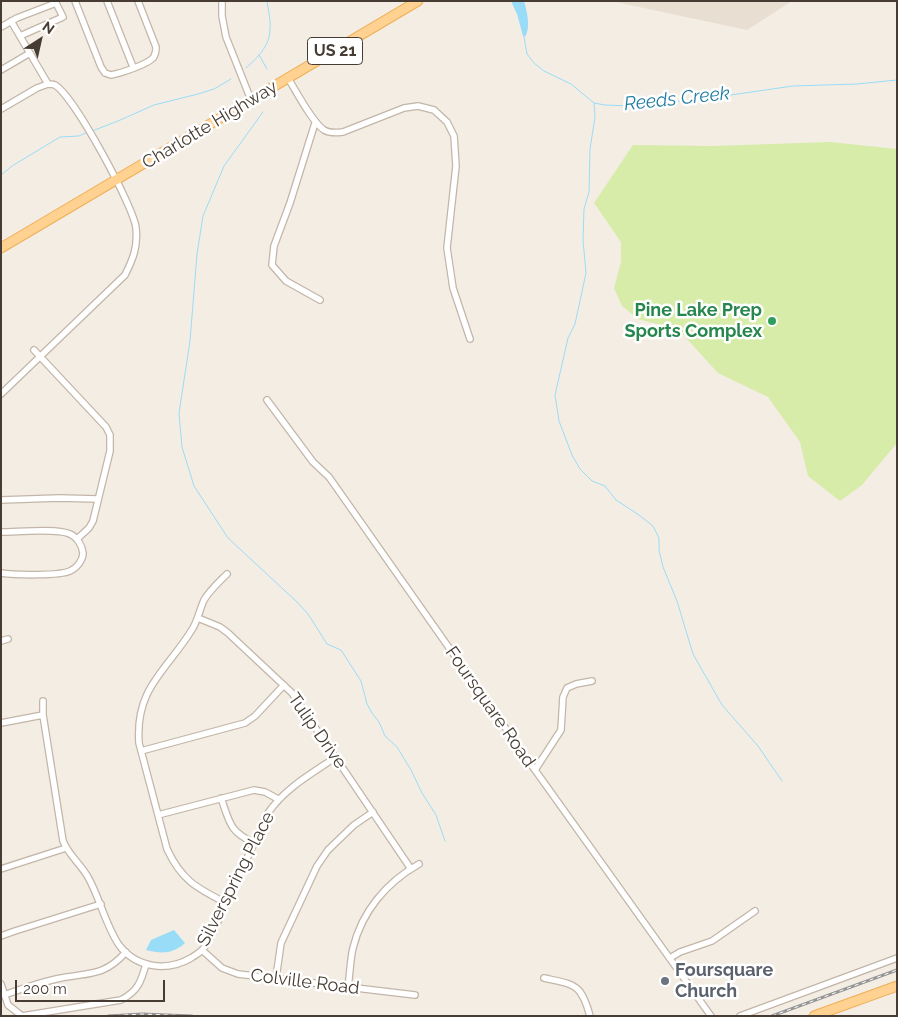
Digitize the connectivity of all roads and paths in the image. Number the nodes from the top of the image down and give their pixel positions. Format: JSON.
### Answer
{"nodes":[{"id":1,"x":75,"y":1,"type":"edge"},
{"id":2,"x":107,"y":1,"type":"edge"},
{"id":3,"x":138,"y":1,"type":"edge"},
{"id":4,"x":222,"y":1,"type":"edge"},
{"id":5,"x":418,"y":1,"type":"edge"},
{"id":6,"x":11,"y":21,"type":"junction"},
{"id":7,"x":1,"y":27,"type":"edge"},
{"id":8,"x":20,"y":36,"type":"junction"},
{"id":9,"x":30,"y":53,"type":"junction"},
{"id":10,"x":133,"y":67,"type":"junction"},
{"id":11,"x":1,"y":70,"type":"edge"},
{"id":12,"x":288,"y":78,"type":"junction"},
{"id":13,"x":48,"y":84,"type":"junction"},
{"id":14,"x":251,"y":100,"type":"junction"},
{"id":15,"x":1,"y":109,"type":"edge"},
{"id":16,"x":315,"y":123,"type":"junction"},
{"id":17,"x":117,"y":180,"type":"junction"},
{"id":18,"x":1,"y":248,"type":"edge"},
{"id":19,"x":320,"y":300,"type":"dead end"},
{"id":20,"x":470,"y":339,"type":"dead end"},
{"id":21,"x":34,"y":350,"type":"dead end"},
{"id":22,"x":40,"y":357,"type":"junction"},
{"id":23,"x":1,"y":394,"type":"edge"},
{"id":24,"x":267,"y":400,"type":"dead end"},
{"id":25,"x":98,"y":499,"type":"junction"},
{"id":26,"x":1,"y":500,"type":"edge"},
{"id":27,"x":1,"y":532,"type":"edge"},
{"id":28,"x":77,"y":539,"type":"junction"},
{"id":29,"x":1,"y":573,"type":"edge"},
{"id":30,"x":227,"y":574,"type":"dead end"},
{"id":31,"x":198,"y":618,"type":"junction"},
{"id":32,"x":8,"y":639,"type":"dead end"},
{"id":33,"x":1,"y":641,"type":"edge"},
{"id":34,"x":592,"y":682,"type":"dead end"},
{"id":35,"x":284,"y":685,"type":"junction"},
{"id":36,"x":43,"y":701,"type":"dead end"},
{"id":37,"x":43,"y":715,"type":"junction"},
{"id":38,"x":1,"y":723,"type":"edge"},
{"id":39,"x":141,"y":751,"type":"junction"},
{"id":40,"x":336,"y":757,"type":"junction"},
{"id":41,"x":535,"y":770,"type":"junction"},
{"id":42,"x":221,"y":798,"type":"junction"},
{"id":43,"x":278,"y":800,"type":"junction"},
{"id":44,"x":373,"y":812,"type":"junction"},
{"id":45,"x":158,"y":814,"type":"junction"},
{"id":46,"x":254,"y":843,"type":"junction"},
{"id":47,"x":66,"y":848,"type":"junction"},
{"id":48,"x":419,"y":864,"type":"dead end"},
{"id":49,"x":2,"y":867,"type":"edge"},
{"id":50,"x":411,"y":868,"type":"junction"},
{"id":51,"x":226,"y":903,"type":"junction"},
{"id":52,"x":101,"y":904,"type":"junction"},
{"id":53,"x":755,"y":911,"type":"dead end"},
{"id":54,"x":1,"y":936,"type":"edge"},
{"id":55,"x":202,"y":950,"type":"junction"},
{"id":56,"x":126,"y":952,"type":"junction"},
{"id":57,"x":670,"y":958,"type":"junction"},
{"id":58,"x":897,"y":958,"type":"edge"},
{"id":59,"x":146,"y":964,"type":"junction"},
{"id":60,"x":276,"y":978,"type":"junction"},
{"id":61,"x":544,"y":978,"type":"dead end"},
{"id":62,"x":1,"y":984,"type":"edge"},
{"id":63,"x":897,"y":986,"type":"edge"},
{"id":64,"x":348,"y":987,"type":"junction"},
{"id":65,"x":4,"y":995,"type":"junction"},
{"id":66,"x":415,"y":995,"type":"dead end"},
{"id":67,"x":590,"y":1016,"type":"edge"},
{"id":68,"x":711,"y":1016,"type":"edge"},
{"id":69,"x":740,"y":1016,"type":"edge"},
{"id":70,"x":814,"y":1016,"type":"edge"}],
"edges":[{"from":1,"to":10,"type":"street"},
{"from":2,"to":10,"type":"street"},
{"from":3,"to":10,"type":"street"},
{"from":4,"to":14,"type":"street"},
{"from":5,"to":12,"type":"main road","name":"Charlotte Highway","number":"US 21"},
{"from":6,"to":7,"type":"street"},
{"from":6,"to":8,"type":"street"},
{"from":6,"to":8,"type":"street"},
{"from":8,"to":9,"type":"street"},
{"from":9,"to":11,"type":"street"},
{"from":9,"to":13,"type":"street"},
{"from":12,"to":14,"type":"main road","name":"Charlotte Highway","number":"US 21"},
{"from":12,"to":16,"type":"street"},
{"from":13,"to":15,"type":"street"},
{"from":13,"to":17,"type":"street"},
{"from":14,"to":17,"type":"main road","name":"Charlotte Highway","number":"US 21"},
{"from":16,"to":19,"type":"street"},
{"from":16,"to":20,"type":"street"},
{"from":17,"to":18,"type":"main road","name":"Charlotte Highway","number":"US 21"},
{"from":17,"to":22,"type":"street"},
{"from":21,"to":22,"type":"street"},
{"from":22,"to":23,"type":"street"},
{"from":22,"to":25,"type":"street"},
{"from":24,"to":41,"type":"street","name":"Foursquare Road"},
{"from":25,"to":26,"type":"street"},
{"from":25,"to":28,"type":"street"},
{"from":27,"to":28,"type":"street"},
{"from":28,"to":29,"type":"street"},
{"from":30,"to":31,"type":"street"},
{"from":31,"to":35,"type":"street","name":"Tulip Drive"},
{"from":31,"to":39,"type":"street"},
{"from":32,"to":33,"type":"street"},
{"from":34,"to":41,"type":"street"},
{"from":35,"to":39,"type":"street"},
{"from":35,"to":40,"type":"street","name":"Tulip Drive"},
{"from":36,"to":37,"type":"street","name":"Silverspring Place"},
{"from":37,"to":38,"type":"street"},
{"from":37,"to":47,"type":"street","name":"Silverspring Place"},
{"from":39,"to":45,"type":"street"},
{"from":40,"to":43,"type":"street","name":"Silverspring Place"},
{"from":40,"to":44,"type":"street","name":"Tulip Drive"},
{"from":41,"to":57,"type":"street","name":"Foursquare Road"},
{"from":42,"to":43,"type":"street"},
{"from":42,"to":45,"type":"street"},
{"from":42,"to":46,"type":"street"},
{"from":43,"to":46,"type":"street","name":"Silverspring Place"},
{"from":44,"to":50,"type":"street","name":"Tulip Drive"},
{"from":44,"to":60,"type":"street"},
{"from":45,"to":51,"type":"street"},
{"from":46,"to":51,"type":"street","name":"Silverspring Place"},
{"from":47,"to":49,"type":"street"},
{"from":47,"to":52,"type":"street","name":"Silverspring Place"},
{"from":48,"to":50,"type":"street"},
{"from":50,"to":64,"type":"street"},
{"from":51,"to":55,"type":"street","name":"Silverspring Place"},
{"from":52,"to":54,"type":"street"},
{"from":52,"to":56,"type":"street","name":"Silverspring Place"},
{"from":53,"to":57,"type":"street"},
{"from":55,"to":59,"type":"street","name":"Silverspring Place"},
{"from":55,"to":60,"type":"street","name":"Colville Road"},
{"from":56,"to":59,"type":"street","name":"Silverspring Place"},
{"from":56,"to":65,"type":"street"},
{"from":57,"to":68,"type":"street","name":"Foursquare Road"},
{"from":58,"to":69,"type":"street"},
{"from":59,"to":65,"type":"street"},
{"from":60,"to":64,"type":"street","name":"Colville Road"},
{"from":61,"to":67,"type":"street"},
{"from":62,"to":65,"type":"street"},
{"from":63,"to":70,"type":"main road"},
{"from":64,"to":66,"type":"street","name":"Colville Road"}]}
